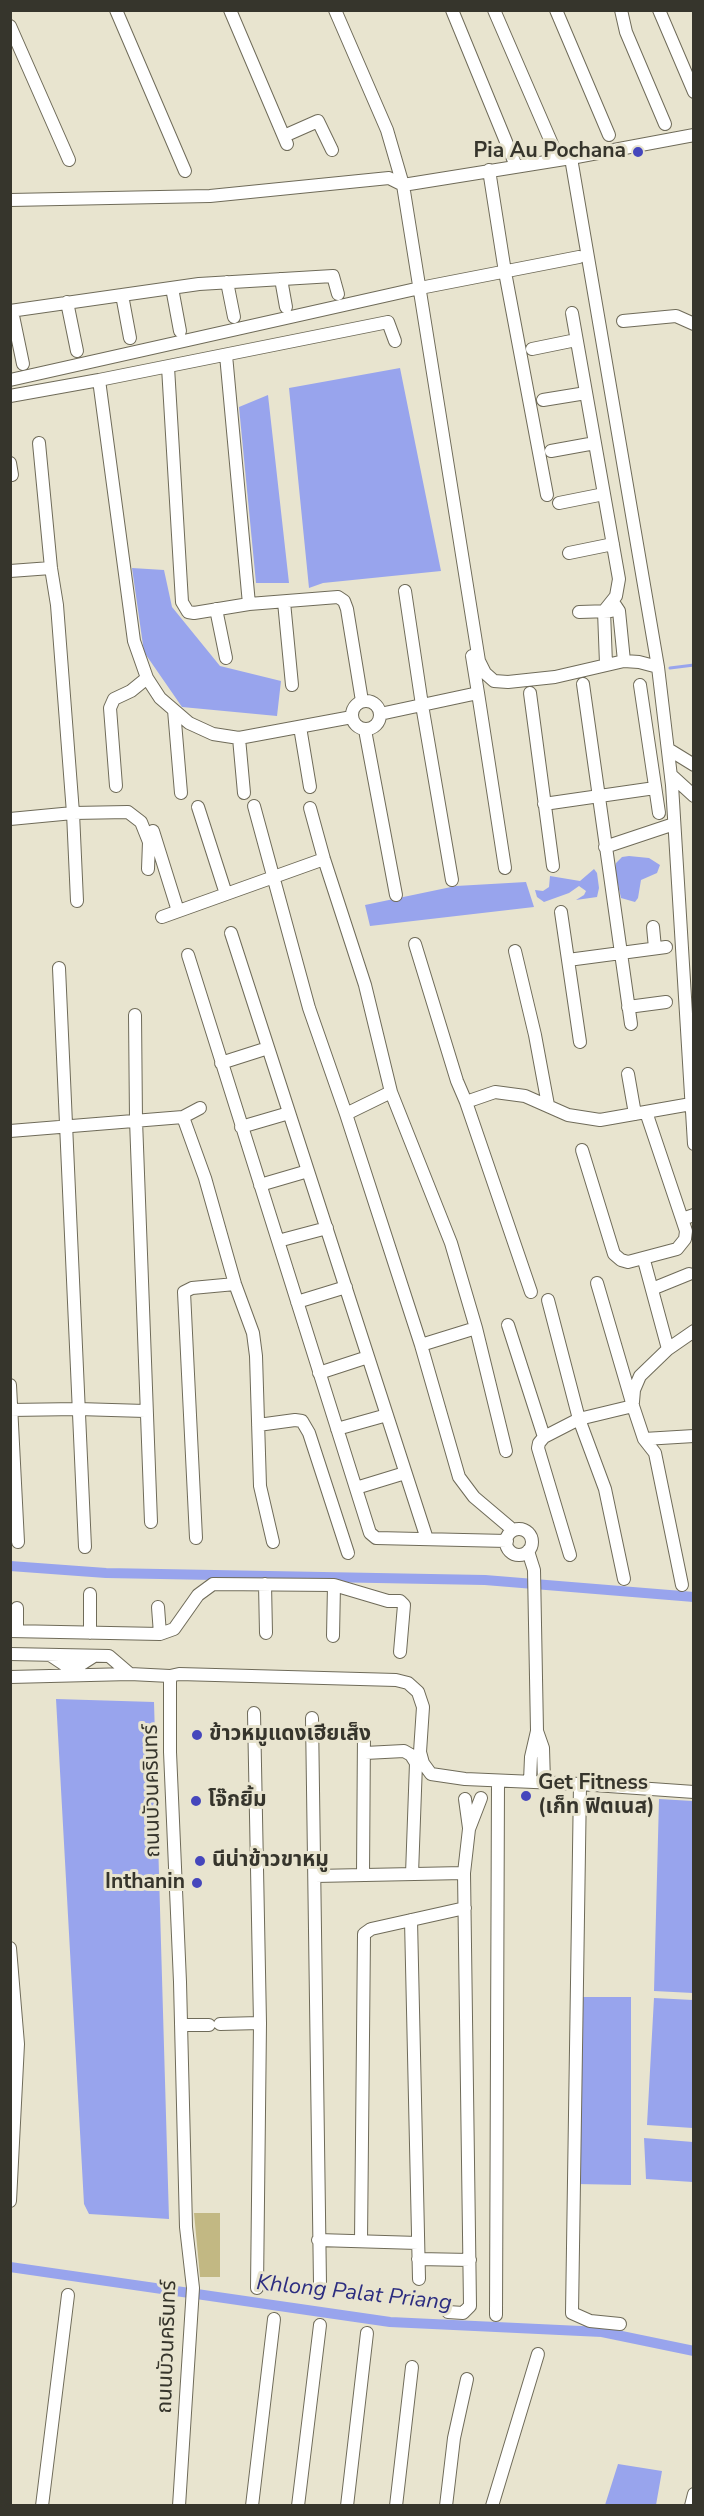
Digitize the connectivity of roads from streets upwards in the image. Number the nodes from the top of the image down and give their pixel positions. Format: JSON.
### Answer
{"nodes":[{"id":1,"x":116,"y":10,"type":"edge"},
{"id":2,"x":230,"y":10,"type":"edge"},
{"id":3,"x":335,"y":10,"type":"edge"},
{"id":4,"x":452,"y":10,"type":"edge"},
{"id":5,"x":494,"y":10,"type":"edge"},
{"id":6,"x":556,"y":10,"type":"edge"},
{"id":7,"x":621,"y":10,"type":"edge"},
{"id":8,"x":659,"y":10,"type":"edge"},
{"id":9,"x":10,"y":26,"type":"edge"},
{"id":10,"x":693,"y":92,"type":"edge"},
{"id":11,"x":665,"y":124,"type":"dead end"},
{"id":12,"x":609,"y":135,"type":"dead end"},
{"id":13,"x":693,"y":135,"type":"edge"},
{"id":14,"x":332,"y":150,"type":"dead end"},
{"id":15,"x":555,"y":151,"type":"dead end"},
{"id":16,"x":571,"y":158,"type":"junction"},
{"id":17,"x":69,"y":160,"type":"dead end"},
{"id":18,"x":516,"y":166,"type":"junction"},
{"id":19,"x":489,"y":170,"type":"junction"},
{"id":20,"x":185,"y":171,"type":"dead end"},
{"id":21,"x":403,"y":185,"type":"junction"},
{"id":22,"x":10,"y":200,"type":"edge"},
{"id":23,"x":579,"y":257,"type":"dead end"},
{"id":24,"x":505,"y":272,"type":"junction"},
{"id":25,"x":281,"y":279,"type":"junction"},
{"id":26,"x":227,"y":282,"type":"junction"},
{"id":27,"x":172,"y":288,"type":"junction"},
{"id":28,"x":420,"y":288,"type":"junction"},
{"id":29,"x":338,"y":294,"type":"dead end"},
{"id":30,"x":122,"y":295,"type":"junction"},
{"id":31,"x":67,"y":302,"type":"junction"},
{"id":32,"x":286,"y":307,"type":"dead end"},
{"id":33,"x":11,"y":311,"type":"edge"},
{"id":34,"x":572,"y":312,"type":"dead end"},
{"id":35,"x":234,"y":317,"type":"dead end"},
{"id":36,"x":623,"y":321,"type":"dead end"},
{"id":37,"x":693,"y":324,"type":"edge"},
{"id":38,"x":180,"y":331,"type":"dead end"},
{"id":39,"x":130,"y":338,"type":"dead end"},
{"id":40,"x":576,"y":340,"type":"junction"},
{"id":41,"x":395,"y":341,"type":"dead end"},
{"id":42,"x":532,"y":349,"type":"dead end"},
{"id":43,"x":77,"y":351,"type":"dead end"},
{"id":44,"x":226,"y":355,"type":"junction"},
{"id":45,"x":23,"y":364,"type":"dead end"},
{"id":46,"x":168,"y":367,"type":"junction"},
{"id":47,"x":10,"y":380,"type":"edge"},
{"id":48,"x":99,"y":380,"type":"junction"},
{"id":49,"x":586,"y":393,"type":"junction"},
{"id":50,"x":10,"y":396,"type":"edge"},
{"id":51,"x":543,"y":400,"type":"dead end"},
{"id":52,"x":39,"y":443,"type":"dead end"},
{"id":53,"x":595,"y":443,"type":"junction"},
{"id":54,"x":551,"y":451,"type":"dead end"},
{"id":55,"x":604,"y":494,"type":"junction"},
{"id":56,"x":547,"y":495,"type":"dead end"},
{"id":57,"x":559,"y":503,"type":"dead end"},
{"id":58,"x":613,"y":544,"type":"junction"},
{"id":59,"x":569,"y":553,"type":"dead end"},
{"id":60,"x":51,"y":568,"type":"junction"},
{"id":61,"x":10,"y":572,"type":"edge"},
{"id":62,"x":462,"y":587,"type":"dead end"},
{"id":63,"x":405,"y":591,"type":"dead end"},
{"id":64,"x":284,"y":602,"type":"junction"},
{"id":65,"x":249,"y":604,"type":"junction"},
{"id":66,"x":612,"y":608,"type":"junction"},
{"id":67,"x":216,"y":609,"type":"junction"},
{"id":68,"x":579,"y":612,"type":"dead end"},
{"id":69,"x":226,"y":658,"type":"dead end"},
{"id":70,"x":624,"y":661,"type":"junction"},
{"id":71,"x":606,"y":664,"type":"junction"},
{"id":72,"x":658,"y":667,"type":"junction"},
{"id":73,"x":147,"y":678,"type":"junction"},
{"id":74,"x":583,"y":684,"type":"dead end"},
{"id":75,"x":292,"y":685,"type":"dead end"},
{"id":76,"x":640,"y":686,"type":"dead end"},
{"id":77,"x":478,"y":693,"type":"junction"},
{"id":78,"x":530,"y":693,"type":"dead end"},
{"id":79,"x":362,"y":701,"type":"junction"},
{"id":80,"x":422,"y":705,"type":"junction"},
{"id":81,"x":174,"y":710,"type":"junction"},
{"id":82,"x":380,"y":714,"type":"junction"},
{"id":83,"x":352,"y":717,"type":"junction"},
{"id":84,"x":300,"y":727,"type":"junction"},
{"id":85,"x":365,"y":730,"type":"junction"},
{"id":86,"x":239,"y":738,"type":"junction"},
{"id":87,"x":668,"y":749,"type":"junction"},
{"id":88,"x":693,"y":765,"type":"edge"},
{"id":89,"x":671,"y":775,"type":"junction"},
{"id":90,"x":116,"y":786,"type":"dead end"},
{"id":91,"x":310,"y":787,"type":"dead end"},
{"id":92,"x":655,"y":788,"type":"junction"},
{"id":93,"x":181,"y":793,"type":"dead end"},
{"id":94,"x":244,"y":793,"type":"dead end"},
{"id":95,"x":599,"y":796,"type":"junction"},
{"id":96,"x":693,"y":796,"type":"edge"},
{"id":97,"x":544,"y":804,"type":"junction"},
{"id":98,"x":254,"y":806,"type":"dead end"},
{"id":99,"x":198,"y":807,"type":"dead end"},
{"id":100,"x":310,"y":808,"type":"dead end"},
{"id":101,"x":73,"y":813,"type":"junction"},
{"id":102,"x":659,"y":813,"type":"dead end"},
{"id":103,"x":10,"y":819,"type":"edge"},
{"id":104,"x":150,"y":824,"type":"dead end"},
{"id":105,"x":674,"y":824,"type":"junction"},
{"id":106,"x":605,"y":847,"type":"junction"},
{"id":107,"x":324,"y":859,"type":"junction"},
{"id":108,"x":553,"y":866,"type":"dead end"},
{"id":109,"x":505,"y":868,"type":"dead end"},
{"id":110,"x":148,"y":869,"type":"dead end"},
{"id":111,"x":273,"y":877,"type":"junction"},
{"id":112,"x":452,"y":880,"type":"dead end"},
{"id":113,"x":226,"y":894,"type":"junction"},
{"id":114,"x":396,"y":895,"type":"dead end"},
{"id":115,"x":77,"y":901,"type":"dead end"},
{"id":116,"x":178,"y":911,"type":"junction"},
{"id":117,"x":561,"y":912,"type":"dead end"},
{"id":118,"x":162,"y":917,"type":"dead end"},
{"id":119,"x":653,"y":927,"type":"dead end"},
{"id":120,"x":231,"y":933,"type":"dead end"},
{"id":121,"x":415,"y":944,"type":"dead end"},
{"id":122,"x":514,"y":951,"type":"dead end"},
{"id":123,"x":621,"y":953,"type":"junction"},
{"id":124,"x":188,"y":955,"type":"dead end"},
{"id":125,"x":568,"y":960,"type":"junction"},
{"id":126,"x":60,"y":968,"type":"dead end"},
{"id":127,"x":666,"y":1002,"type":"dead end"},
{"id":128,"x":628,"y":1007,"type":"junction"},
{"id":129,"x":135,"y":1015,"type":"dead end"},
{"id":130,"x":631,"y":1024,"type":"dead end"},
{"id":131,"x":580,"y":1042,"type":"dead end"},
{"id":132,"x":268,"y":1048,"type":"junction"},
{"id":133,"x":221,"y":1063,"type":"junction"},
{"id":134,"x":628,"y":1074,"type":"dead end"},
{"id":135,"x":391,"y":1092,"type":"junction"},
{"id":136,"x":466,"y":1102,"type":"junction"},
{"id":137,"x":691,"y":1104,"type":"junction"},
{"id":138,"x":548,"y":1105,"type":"junction"},
{"id":139,"x":200,"y":1107,"type":"dead end"},
{"id":140,"x":289,"y":1113,"type":"junction"},
{"id":141,"x":641,"y":1113,"type":"junction"},
{"id":142,"x":346,"y":1114,"type":"junction"},
{"id":143,"x":183,"y":1117,"type":"junction"},
{"id":144,"x":136,"y":1120,"type":"junction"},
{"id":145,"x":67,"y":1126,"type":"junction"},
{"id":146,"x":241,"y":1127,"type":"junction"},
{"id":147,"x":10,"y":1131,"type":"edge"},
{"id":148,"x":693,"y":1144,"type":"edge"},
{"id":149,"x":582,"y":1150,"type":"dead end"},
{"id":150,"x":308,"y":1171,"type":"junction"},
{"id":151,"x":260,"y":1185,"type":"junction"},
{"id":152,"x":688,"y":1217,"type":"edge"},
{"id":153,"x":327,"y":1228,"type":"junction"},
{"id":154,"x":278,"y":1241,"type":"junction"},
{"id":155,"x":645,"y":1264,"type":"dead end"},
{"id":156,"x":690,"y":1274,"type":"dead end"},
{"id":157,"x":597,"y":1283,"type":"dead end"},
{"id":158,"x":235,"y":1284,"type":"junction"},
{"id":159,"x":346,"y":1287,"type":"junction"},
{"id":160,"x":652,"y":1289,"type":"junction"},
{"id":161,"x":531,"y":1292,"type":"dead end"},
{"id":162,"x":548,"y":1300,"type":"dead end"},
{"id":163,"x":297,"y":1302,"type":"junction"},
{"id":164,"x":508,"y":1325,"type":"dead end"},
{"id":165,"x":476,"y":1328,"type":"junction"},
{"id":166,"x":693,"y":1331,"type":"edge"},
{"id":167,"x":421,"y":1345,"type":"junction"},
{"id":168,"x":668,"y":1349,"type":"junction"},
{"id":169,"x":368,"y":1357,"type":"junction"},
{"id":170,"x":319,"y":1373,"type":"junction"},
{"id":171,"x":10,"y":1385,"type":"edge"},
{"id":172,"x":633,"y":1406,"type":"junction"},
{"id":173,"x":78,"y":1409,"type":"junction"},
{"id":174,"x":11,"y":1410,"type":"edge"},
{"id":175,"x":146,"y":1411,"type":"junction"},
{"id":176,"x":387,"y":1415,"type":"junction"},
{"id":177,"x":579,"y":1419,"type":"junction"},
{"id":178,"x":258,"y":1425,"type":"junction"},
{"id":179,"x":337,"y":1429,"type":"junction"},
{"id":180,"x":693,"y":1436,"type":"edge"},
{"id":181,"x":544,"y":1437,"type":"junction"},
{"id":182,"x":644,"y":1439,"type":"junction"},
{"id":183,"x":506,"y":1451,"type":"dead end"},
{"id":184,"x":405,"y":1473,"type":"junction"},
{"id":185,"x":356,"y":1488,"type":"junction"},
{"id":186,"x":151,"y":1522,"type":"dead end"},
{"id":187,"x":513,"y":1530,"type":"junction"},
{"id":188,"x":196,"y":1538,"type":"dead end"},
{"id":189,"x":426,"y":1539,"type":"junction"},
{"id":190,"x":507,"y":1541,"type":"junction"},
{"id":191,"x":18,"y":1542,"type":"dead end"},
{"id":192,"x":273,"y":1542,"type":"dead end"},
{"id":193,"x":85,"y":1547,"type":"dead end"},
{"id":194,"x":528,"y":1551,"type":"junction"},
{"id":195,"x":348,"y":1553,"type":"dead end"},
{"id":196,"x":570,"y":1555,"type":"dead end"},
{"id":197,"x":624,"y":1580,"type":"dead end"},
{"id":198,"x":266,"y":1584,"type":"junction"},
{"id":199,"x":334,"y":1585,"type":"junction"},
{"id":200,"x":682,"y":1585,"type":"dead end"},
{"id":201,"x":90,"y":1594,"type":"dead end"},
{"id":202,"x":158,"y":1607,"type":"dead end"},
{"id":203,"x":17,"y":1608,"type":"dead end"},
{"id":204,"x":14,"y":1631,"type":"edge"},
{"id":205,"x":90,"y":1633,"type":"junction"},
{"id":206,"x":266,"y":1633,"type":"dead end"},
{"id":207,"x":160,"y":1634,"type":"junction"},
{"id":208,"x":333,"y":1636,"type":"dead end"},
{"id":209,"x":400,"y":1652,"type":"dead end"},
{"id":210,"x":10,"y":1654,"type":"edge"},
{"id":211,"x":130,"y":1674,"type":"junction"},
{"id":212,"x":170,"y":1676,"type":"junction"},
{"id":213,"x":10,"y":1677,"type":"edge"},
{"id":214,"x":254,"y":1713,"type":"dead end"},
{"id":215,"x":312,"y":1718,"type":"dead end"},
{"id":216,"x":537,"y":1731,"type":"junction"},
{"id":217,"x":364,"y":1732,"type":"dead end"},
{"id":218,"x":365,"y":1753,"type":"junction"},
{"id":219,"x":498,"y":1781,"type":"junction"},
{"id":220,"x":530,"y":1781,"type":"junction"},
{"id":221,"x":544,"y":1782,"type":"junction"},
{"id":222,"x":580,"y":1784,"type":"junction"},
{"id":223,"x":465,"y":1790,"type":"junction"},
{"id":224,"x":481,"y":1790,"type":"junction"},
{"id":225,"x":693,"y":1792,"type":"edge"},
{"id":226,"x":469,"y":1829,"type":"junction"},
{"id":227,"x":464,"y":1873,"type":"junction"},
{"id":228,"x":412,"y":1874,"type":"junction"},
{"id":229,"x":363,"y":1875,"type":"junction"},
{"id":230,"x":315,"y":1876,"type":"junction"},
{"id":231,"x":465,"y":1908,"type":"junction"},
{"id":232,"x":411,"y":1920,"type":"junction"},
{"id":233,"x":10,"y":1948,"type":"edge"},
{"id":234,"x":260,"y":2023,"type":"junction"},
{"id":235,"x":181,"y":2025,"type":"junction"},
{"id":236,"x":10,"y":2201,"type":"edge"},
{"id":237,"x":318,"y":2240,"type":"junction"},
{"id":238,"x":361,"y":2241,"type":"junction"},
{"id":239,"x":418,"y":2243,"type":"junction"},
{"id":240,"x":418,"y":2259,"type":"junction"},
{"id":241,"x":470,"y":2260,"type":"junction"},
{"id":242,"x":419,"y":2278,"type":"dead end"},
{"id":243,"x":320,"y":2284,"type":"dead end"},
{"id":244,"x":257,"y":2288,"type":"dead end"},
{"id":245,"x":68,"y":2295,"type":"dead end"},
{"id":246,"x":448,"y":2313,"type":"dead end"},
{"id":247,"x":496,"y":2315,"type":"dead end"},
{"id":248,"x":274,"y":2319,"type":"dead end"},
{"id":249,"x":620,"y":2324,"type":"dead end"},
{"id":250,"x":320,"y":2325,"type":"dead end"},
{"id":251,"x":367,"y":2333,"type":"dead end"},
{"id":252,"x":538,"y":2354,"type":"dead end"},
{"id":253,"x":412,"y":2367,"type":"dead end"},
{"id":254,"x":467,"y":2379,"type":"dead end"},
{"id":255,"x":693,"y":2494,"type":"edge"},
{"id":256,"x":42,"y":2505,"type":"edge"},
{"id":257,"x":179,"y":2505,"type":"edge"},
{"id":258,"x":252,"y":2505,"type":"edge"},
{"id":259,"x":298,"y":2505,"type":"edge"},
{"id":260,"x":347,"y":2505,"type":"edge"},
{"id":261,"x":396,"y":2505,"type":"edge"},
{"id":262,"x":446,"y":2505,"type":"edge"},
{"id":263,"x":492,"y":2505,"type":"edge"},
{"id":264,"x":692,"y":2505,"type":"edge"}],
"edges":[{"from":1,"to":20,"type":"street"},
{"from":2,"to":14,"type":"street"},
{"from":3,"to":21,"type":"street"},
{"from":4,"to":18,"type":"street"},
{"from":5,"to":15,"type":"street"},
{"from":6,"to":12,"type":"street"},
{"from":7,"to":11,"type":"street"},
{"from":8,"to":10,"type":"street"},
{"from":9,"to":17,"type":"street"},
{"from":13,"to":16,"type":"street"},
{"from":16,"to":18,"type":"street"},
{"from":16,"to":72,"type":"street"},
{"from":18,"to":19,"type":"street"},
{"from":19,"to":21,"type":"street"},
{"from":19,"to":24,"type":"street"},
{"from":21,"to":22,"type":"street"},
{"from":21,"to":28,"type":"street"},
{"from":23,"to":24,"type":"street"},
{"from":24,"to":28,"type":"street"},
{"from":24,"to":56,"type":"street"},
{"from":25,"to":26,"type":"street"},
{"from":25,"to":29,"type":"street"},
{"from":25,"to":32,"type":"street"},
{"from":26,"to":27,"type":"street"},
{"from":26,"to":35,"type":"street"},
{"from":27,"to":30,"type":"street"},
{"from":27,"to":38,"type":"street"},
{"from":28,"to":47,"type":"street"},
{"from":28,"to":71,"type":"street"},
{"from":30,"to":31,"type":"street"},
{"from":30,"to":39,"type":"street"},
{"from":31,"to":33,"type":"street"},
{"from":31,"to":43,"type":"street"},
{"from":33,"to":45,"type":"street"},
{"from":34,"to":40,"type":"street"},
{"from":36,"to":37,"type":"street"},
{"from":40,"to":42,"type":"street"},
{"from":40,"to":49,"type":"street"},
{"from":41,"to":44,"type":"street"},
{"from":44,"to":46,"type":"street"},
{"from":44,"to":65,"type":"street"},
{"from":46,"to":48,"type":"street"},
{"from":46,"to":67,"type":"street"},
{"from":48,"to":50,"type":"street"},
{"from":48,"to":73,"type":"street"},
{"from":49,"to":51,"type":"street"},
{"from":49,"to":53,"type":"street"},
{"from":52,"to":60,"type":"street"},
{"from":53,"to":54,"type":"street"},
{"from":53,"to":55,"type":"street"},
{"from":55,"to":57,"type":"street"},
{"from":55,"to":58,"type":"street"},
{"from":58,"to":59,"type":"street"},
{"from":58,"to":66,"type":"street"},
{"from":60,"to":61,"type":"street"},
{"from":60,"to":101,"type":"street"},
{"from":62,"to":77,"type":"street"},
{"from":63,"to":80,"type":"street"},
{"from":64,"to":65,"type":"street"},
{"from":64,"to":75,"type":"street"},
{"from":64,"to":79,"type":"street"},
{"from":65,"to":67,"type":"street"},
{"from":66,"to":68,"type":"street"},
{"from":66,"to":70,"type":"street"},
{"from":66,"to":71,"type":"street"},
{"from":67,"to":69,"type":"street"},
{"from":70,"to":71,"type":"street"},
{"from":70,"to":72,"type":"street"},
{"from":72,"to":87,"type":"street"},
{"from":73,"to":81,"type":"street"},
{"from":73,"to":90,"type":"street"},
{"from":74,"to":95,"type":"street"},
{"from":76,"to":92,"type":"street"},
{"from":77,"to":80,"type":"street"},
{"from":77,"to":109,"type":"street"},
{"from":78,"to":97,"type":"street"},
{"from":79,"to":82,"type":"street"},
{"from":79,"to":83,"type":"street"},
{"from":80,"to":82,"type":"street"},
{"from":80,"to":112,"type":"street"},
{"from":81,"to":86,"type":"street"},
{"from":81,"to":93,"type":"street"},
{"from":82,"to":85,"type":"street"},
{"from":83,"to":84,"type":"street"},
{"from":83,"to":85,"type":"street"},
{"from":84,"to":86,"type":"street"},
{"from":84,"to":91,"type":"street"},
{"from":85,"to":114,"type":"street"},
{"from":86,"to":94,"type":"street"},
{"from":87,"to":88,"type":"street"},
{"from":87,"to":89,"type":"street"},
{"from":89,"to":96,"type":"street"},
{"from":89,"to":105,"type":"street"},
{"from":92,"to":95,"type":"street"},
{"from":92,"to":102,"type":"street"},
{"from":95,"to":97,"type":"street"},
{"from":95,"to":106,"type":"street"},
{"from":97,"to":108,"type":"street"},
{"from":98,"to":111,"type":"street"},
{"from":99,"to":113,"type":"street"},
{"from":100,"to":107,"type":"street"},
{"from":101,"to":103,"type":"street"},
{"from":101,"to":110,"type":"street"},
{"from":101,"to":115,"type":"street"},
{"from":104,"to":116,"type":"street"},
{"from":105,"to":106,"type":"street"},
{"from":105,"to":137,"type":"street"},
{"from":106,"to":123,"type":"street"},
{"from":107,"to":111,"type":"street"},
{"from":107,"to":135,"type":"street"},
{"from":111,"to":113,"type":"street"},
{"from":111,"to":142,"type":"street"},
{"from":113,"to":116,"type":"street"},
{"from":116,"to":118,"type":"street"},
{"from":117,"to":125,"type":"street"},
{"from":119,"to":123,"type":"street"},
{"from":120,"to":132,"type":"street"},
{"from":121,"to":136,"type":"street"},
{"from":122,"to":138,"type":"street"},
{"from":123,"to":125,"type":"street"},
{"from":123,"to":128,"type":"street"},
{"from":124,"to":133,"type":"street"},
{"from":125,"to":131,"type":"street"},
{"from":126,"to":145,"type":"street"},
{"from":127,"to":128,"type":"street"},
{"from":128,"to":130,"type":"street"},
{"from":129,"to":144,"type":"street"},
{"from":132,"to":133,"type":"street"},
{"from":132,"to":140,"type":"street"},
{"from":133,"to":146,"type":"street"},
{"from":134,"to":141,"type":"street"},
{"from":135,"to":142,"type":"street"},
{"from":135,"to":165,"type":"street"},
{"from":136,"to":138,"type":"street"},
{"from":136,"to":161,"type":"street"},
{"from":137,"to":141,"type":"street"},
{"from":137,"to":148,"type":"street"},
{"from":138,"to":141,"type":"street"},
{"from":139,"to":143,"type":"street"},
{"from":140,"to":146,"type":"street"},
{"from":140,"to":150,"type":"street"},
{"from":141,"to":152,"type":"street"},
{"from":142,"to":167,"type":"street"},
{"from":143,"to":144,"type":"street"},
{"from":143,"to":158,"type":"street"},
{"from":144,"to":145,"type":"street"},
{"from":144,"to":175,"type":"street"},
{"from":145,"to":147,"type":"street"},
{"from":145,"to":173,"type":"street"},
{"from":146,"to":151,"type":"street"},
{"from":149,"to":152,"type":"street"},
{"from":150,"to":151,"type":"street"},
{"from":150,"to":153,"type":"street"},
{"from":151,"to":154,"type":"street"},
{"from":153,"to":154,"type":"street"},
{"from":153,"to":159,"type":"street"},
{"from":154,"to":163,"type":"street"},
{"from":155,"to":160,"type":"street"},
{"from":156,"to":160,"type":"street"},
{"from":157,"to":172,"type":"street"},
{"from":158,"to":178,"type":"street"},
{"from":158,"to":188,"type":"street"},
{"from":159,"to":163,"type":"street"},
{"from":159,"to":169,"type":"street"},
{"from":160,"to":168,"type":"street"},
{"from":162,"to":177,"type":"street"},
{"from":163,"to":170,"type":"street"},
{"from":164,"to":181,"type":"street"},
{"from":165,"to":167,"type":"street"},
{"from":165,"to":183,"type":"street"},
{"from":166,"to":168,"type":"street"},
{"from":167,"to":187,"type":"street"},
{"from":168,"to":172,"type":"street"},
{"from":169,"to":170,"type":"street"},
{"from":169,"to":176,"type":"street"},
{"from":170,"to":179,"type":"street"},
{"from":171,"to":174,"type":"street"},
{"from":172,"to":177,"type":"street"},
{"from":172,"to":182,"type":"street"},
{"from":173,"to":174,"type":"street"},
{"from":173,"to":175,"type":"street"},
{"from":173,"to":193,"type":"street"},
{"from":174,"to":191,"type":"street"},
{"from":175,"to":186,"type":"street"},
{"from":176,"to":179,"type":"street"},
{"from":176,"to":184,"type":"street"},
{"from":177,"to":181,"type":"street"},
{"from":177,"to":197,"type":"street"},
{"from":178,"to":192,"type":"street"},
{"from":178,"to":195,"type":"street"},
{"from":179,"to":185,"type":"street"},
{"from":180,"to":182,"type":"street"},
{"from":181,"to":196,"type":"street"},
{"from":182,"to":200,"type":"street"},
{"from":184,"to":185,"type":"street"},
{"from":184,"to":189,"type":"street"},
{"from":185,"to":189,"type":"street"},
{"from":187,"to":190,"type":"street"},
{"from":187,"to":194,"type":"street"},
{"from":189,"to":190,"type":"street"},
{"from":190,"to":194,"type":"street"},
{"from":194,"to":216,"type":"street"},
{"from":198,"to":199,"type":"street"},
{"from":198,"to":206,"type":"street"},
{"from":198,"to":207,"type":"street"},
{"from":199,"to":208,"type":"street"},
{"from":199,"to":209,"type":"street"},
{"from":201,"to":205,"type":"street"},
{"from":202,"to":207,"type":"street"},
{"from":203,"to":204,"type":"street"},
{"from":204,"to":205,"type":"street"},
{"from":205,"to":207,"type":"street"},
{"from":210,"to":211,"type":"street"},
{"from":211,"to":212,"type":"street"},
{"from":211,"to":213,"type":"street"},
{"from":212,"to":223,"type":"street"},
{"from":212,"to":235,"type":"street","name":"ถนนบัวนครินทร์"},
{"from":214,"to":234,"type":"street"},
{"from":215,"to":230,"type":"street"},
{"from":216,"to":220,"type":"street"},
{"from":216,"to":221,"type":"street"},
{"from":217,"to":218,"type":"street"},
{"from":218,"to":228,"type":"street"},
{"from":218,"to":229,"type":"street"},
{"from":219,"to":220,"type":"street"},
{"from":219,"to":224,"type":"street"},
{"from":219,"to":247,"type":"street"},
{"from":220,"to":221,"type":"street"},
{"from":221,"to":222,"type":"street"},
{"from":222,"to":225,"type":"street"},
{"from":222,"to":249,"type":"street"},
{"from":223,"to":224,"type":"street"},
{"from":223,"to":226,"type":"street"},
{"from":224,"to":226,"type":"street"},
{"from":226,"to":227,"type":"street"},
{"from":227,"to":228,"type":"street"},
{"from":227,"to":231,"type":"street"},
{"from":228,"to":229,"type":"street"},
{"from":229,"to":230,"type":"street"},
{"from":230,"to":237,"type":"street"},
{"from":231,"to":232,"type":"street"},
{"from":231,"to":241,"type":"street"},
{"from":232,"to":238,"type":"street"},
{"from":232,"to":239,"type":"street"},
{"from":233,"to":236,"type":"street"},
{"from":234,"to":235,"type":"street"},
{"from":234,"to":244,"type":"street"},
{"from":235,"to":257,"type":"street","name":"ถนนบัวนครินทร์"},
{"from":237,"to":238,"type":"street"},
{"from":237,"to":243,"type":"street"},
{"from":238,"to":239,"type":"street"},
{"from":239,"to":240,"type":"street"},
{"from":240,"to":241,"type":"street"},
{"from":240,"to":242,"type":"street"},
{"from":241,"to":246,"type":"street"},
{"from":245,"to":256,"type":"street"},
{"from":248,"to":258,"type":"street"},
{"from":250,"to":259,"type":"street"},
{"from":251,"to":260,"type":"street"},
{"from":252,"to":263,"type":"street"},
{"from":253,"to":261,"type":"street"},
{"from":254,"to":262,"type":"street"},
{"from":255,"to":264,"type":"street"}]}
